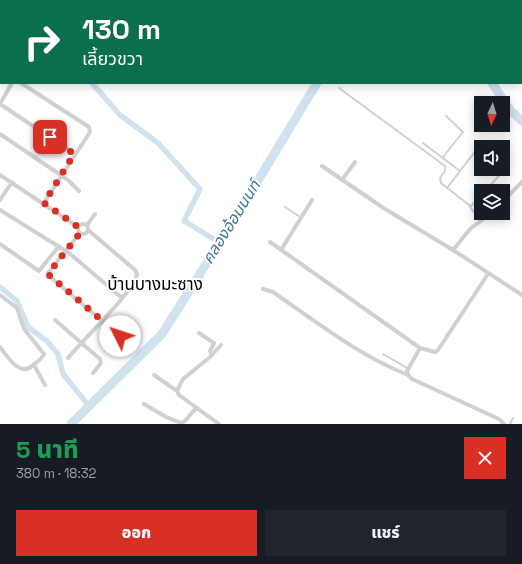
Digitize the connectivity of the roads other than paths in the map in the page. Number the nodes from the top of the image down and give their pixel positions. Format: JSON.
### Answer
{"nodes":[{"id":1,"x":11,"y":84,"type":"edge"},
{"id":2,"x":22,"y":84,"type":"edge"},
{"id":3,"x":339,"y":88,"type":"dead end"},
{"id":4,"x":1,"y":98,"type":"edge"},
{"id":5,"x":446,"y":116,"type":"dead end"},
{"id":6,"x":0,"y":134,"type":"edge"},
{"id":7,"x":423,"y":143,"type":"dead end"},
{"id":8,"x":474,"y":153,"type":"edge"},
{"id":9,"x":74,"y":154,"type":"junction"},
{"id":10,"x":442,"y":157,"type":"junction"},
{"id":11,"x":355,"y":162,"type":"dead end"},
{"id":12,"x":322,"y":166,"type":"dead end"},
{"id":13,"x":460,"y":171,"type":"junction"},
{"id":14,"x":0,"y":174,"type":"edge"},
{"id":15,"x":60,"y":176,"type":"junction"},
{"id":16,"x":499,"y":176,"type":"edge"},
{"id":17,"x":342,"y":180,"type":"junction"},
{"id":18,"x":12,"y":182,"type":"junction"},
{"id":19,"x":522,"y":182,"type":"edge"},
{"id":20,"x":491,"y":184,"type":"edge"},
{"id":21,"x":447,"y":188,"type":"junction"},
{"id":22,"x":79,"y":191,"type":"dead end"},
{"id":23,"x":510,"y":194,"type":"edge"},
{"id":24,"x":0,"y":200,"type":"edge"},
{"id":25,"x":312,"y":200,"type":"dead end"},
{"id":26,"x":44,"y":203,"type":"junction"},
{"id":27,"x":474,"y":203,"type":"edge"},
{"id":28,"x":285,"y":207,"type":"dead end"},
{"id":29,"x":470,"y":207,"type":"junction"},
{"id":30,"x":0,"y":210,"type":"edge"},
{"id":31,"x":474,"y":213,"type":"edge"},
{"id":32,"x":95,"y":214,"type":"dead end"},
{"id":33,"x":301,"y":218,"type":"junction"},
{"id":34,"x":479,"y":220,"type":"edge"},
{"id":35,"x":86,"y":225,"type":"junction"},
{"id":36,"x":78,"y":227,"type":"junction"},
{"id":37,"x":88,"y":230,"type":"junction"},
{"id":38,"x":80,"y":233,"type":"junction"},
{"id":39,"x":270,"y":242,"type":"dead end"},
{"id":40,"x":1,"y":245,"type":"edge"},
{"id":41,"x":59,"y":246,"type":"junction"},
{"id":42,"x":65,"y":250,"type":"junction"},
{"id":43,"x":281,"y":250,"type":"junction"},
{"id":44,"x":453,"y":250,"type":"junction"},
{"id":45,"x":488,"y":274,"type":"junction"},
{"id":46,"x":263,"y":289,"type":"dead end"},
{"id":47,"x":0,"y":295,"type":"edge"},
{"id":48,"x":522,"y":295,"type":"edge"},
{"id":49,"x":122,"y":298,"type":"junction"},
{"id":50,"x":55,"y":320,"type":"dead end"},
{"id":51,"x":101,"y":320,"type":"junction"},
{"id":52,"x":199,"y":333,"type":"dead end"},
{"id":53,"x":120,"y":336,"type":"dead end"},
{"id":54,"x":81,"y":342,"type":"junction"},
{"id":55,"x":221,"y":345,"type":"dead end"},
{"id":56,"x":0,"y":346,"type":"edge"},
{"id":57,"x":420,"y":348,"type":"junction"},
{"id":58,"x":383,"y":354,"type":"dead end"},
{"id":59,"x":212,"y":355,"type":"junction"},
{"id":60,"x":68,"y":358,"type":"dead end"},
{"id":61,"x":34,"y":365,"type":"junction"},
{"id":62,"x":408,"y":369,"type":"junction"},
{"id":63,"x":93,"y":373,"type":"dead end"},
{"id":64,"x":154,"y":375,"type":"dead end"},
{"id":65,"x":408,"y":376,"type":"junction"},
{"id":66,"x":45,"y":385,"type":"dead end"},
{"id":67,"x":177,"y":391,"type":"junction"},
{"id":68,"x":144,"y":404,"type":"dead end"},
{"id":69,"x":196,"y":408,"type":"junction"},
{"id":70,"x":513,"y":418,"type":"dead end"},
{"id":71,"x":219,"y":424,"type":"edge"},
{"id":72,"x":504,"y":424,"type":"edge"},
{"id":73,"x":510,"y":424,"type":"edge"}],
"edges":[{"from":1,"to":4,"type":"street"},
{"from":2,"to":9,"type":"street"},
{"from":3,"to":21,"type":"lane"},
{"from":4,"to":9,"type":"street"},
{"from":5,"to":10,"type":"lane"},
{"from":6,"to":15,"type":"street"},
{"from":7,"to":10,"type":"lane"},
{"from":8,"to":13,"type":"lane"},
{"from":9,"to":15,"type":"street"},
{"from":10,"to":13,"type":"lane"},
{"from":11,"to":17,"type":"street"},
{"from":12,"to":17,"type":"street"},
{"from":13,"to":21,"type":"lane"},
{"from":14,"to":18,"type":"street"},
{"from":15,"to":22,"type":"street"},
{"from":15,"to":26,"type":"street"},
{"from":16,"to":20,"type":"lane"},
{"from":17,"to":44,"type":"street"},
{"from":18,"to":24,"type":"street"},
{"from":18,"to":26,"type":"street"},
{"from":19,"to":23,"type":"street"},
{"from":21,"to":29,"type":"lane"},
{"from":25,"to":33,"type":"street"},
{"from":26,"to":36,"type":"street"},
{"from":27,"to":29,"type":"lane"},
{"from":28,"to":33,"type":"lane"},
{"from":29,"to":31,"type":"lane"},
{"from":30,"to":41,"type":"street"},
{"from":32,"to":35,"type":"street"},
{"from":33,"to":43,"type":"street"},
{"from":34,"to":44,"type":"street"},
{"from":35,"to":36,"type":"street"},
{"from":35,"to":37,"type":"street"},
{"from":36,"to":38,"type":"street"},
{"from":37,"to":38,"type":"street"},
{"from":37,"to":49,"type":"street"},
{"from":38,"to":42,"type":"street"},
{"from":39,"to":43,"type":"street"},
{"from":40,"to":41,"type":"street"},
{"from":41,"to":42,"type":"street"},
{"from":42,"to":49,"type":"street"},
{"from":42,"to":51,"type":"street"},
{"from":43,"to":57,"type":"street"},
{"from":44,"to":45,"type":"street"},
{"from":45,"to":48,"type":"street"},
{"from":45,"to":57,"type":"street"},
{"from":46,"to":65,"type":"street"},
{"from":47,"to":61,"type":"street"},
{"from":49,"to":51,"type":"street"},
{"from":50,"to":54,"type":"street"},
{"from":51,"to":53,"type":"street"},
{"from":51,"to":54,"type":"street"},
{"from":52,"to":59,"type":"street"},
{"from":54,"to":60,"type":"street"},
{"from":54,"to":63,"type":"street"},
{"from":55,"to":59,"type":"street"},
{"from":56,"to":61,"type":"street"},
{"from":57,"to":62,"type":"street"},
{"from":58,"to":62,"type":"lane"},
{"from":59,"to":67,"type":"street"},
{"from":61,"to":66,"type":"street"},
{"from":62,"to":65,"type":"street"},
{"from":64,"to":67,"type":"street"},
{"from":65,"to":72,"type":"street"},
{"from":67,"to":69,"type":"street"},
{"from":68,"to":69,"type":"street"},
{"from":69,"to":71,"type":"street"},
{"from":70,"to":73,"type":"lane"}]}
